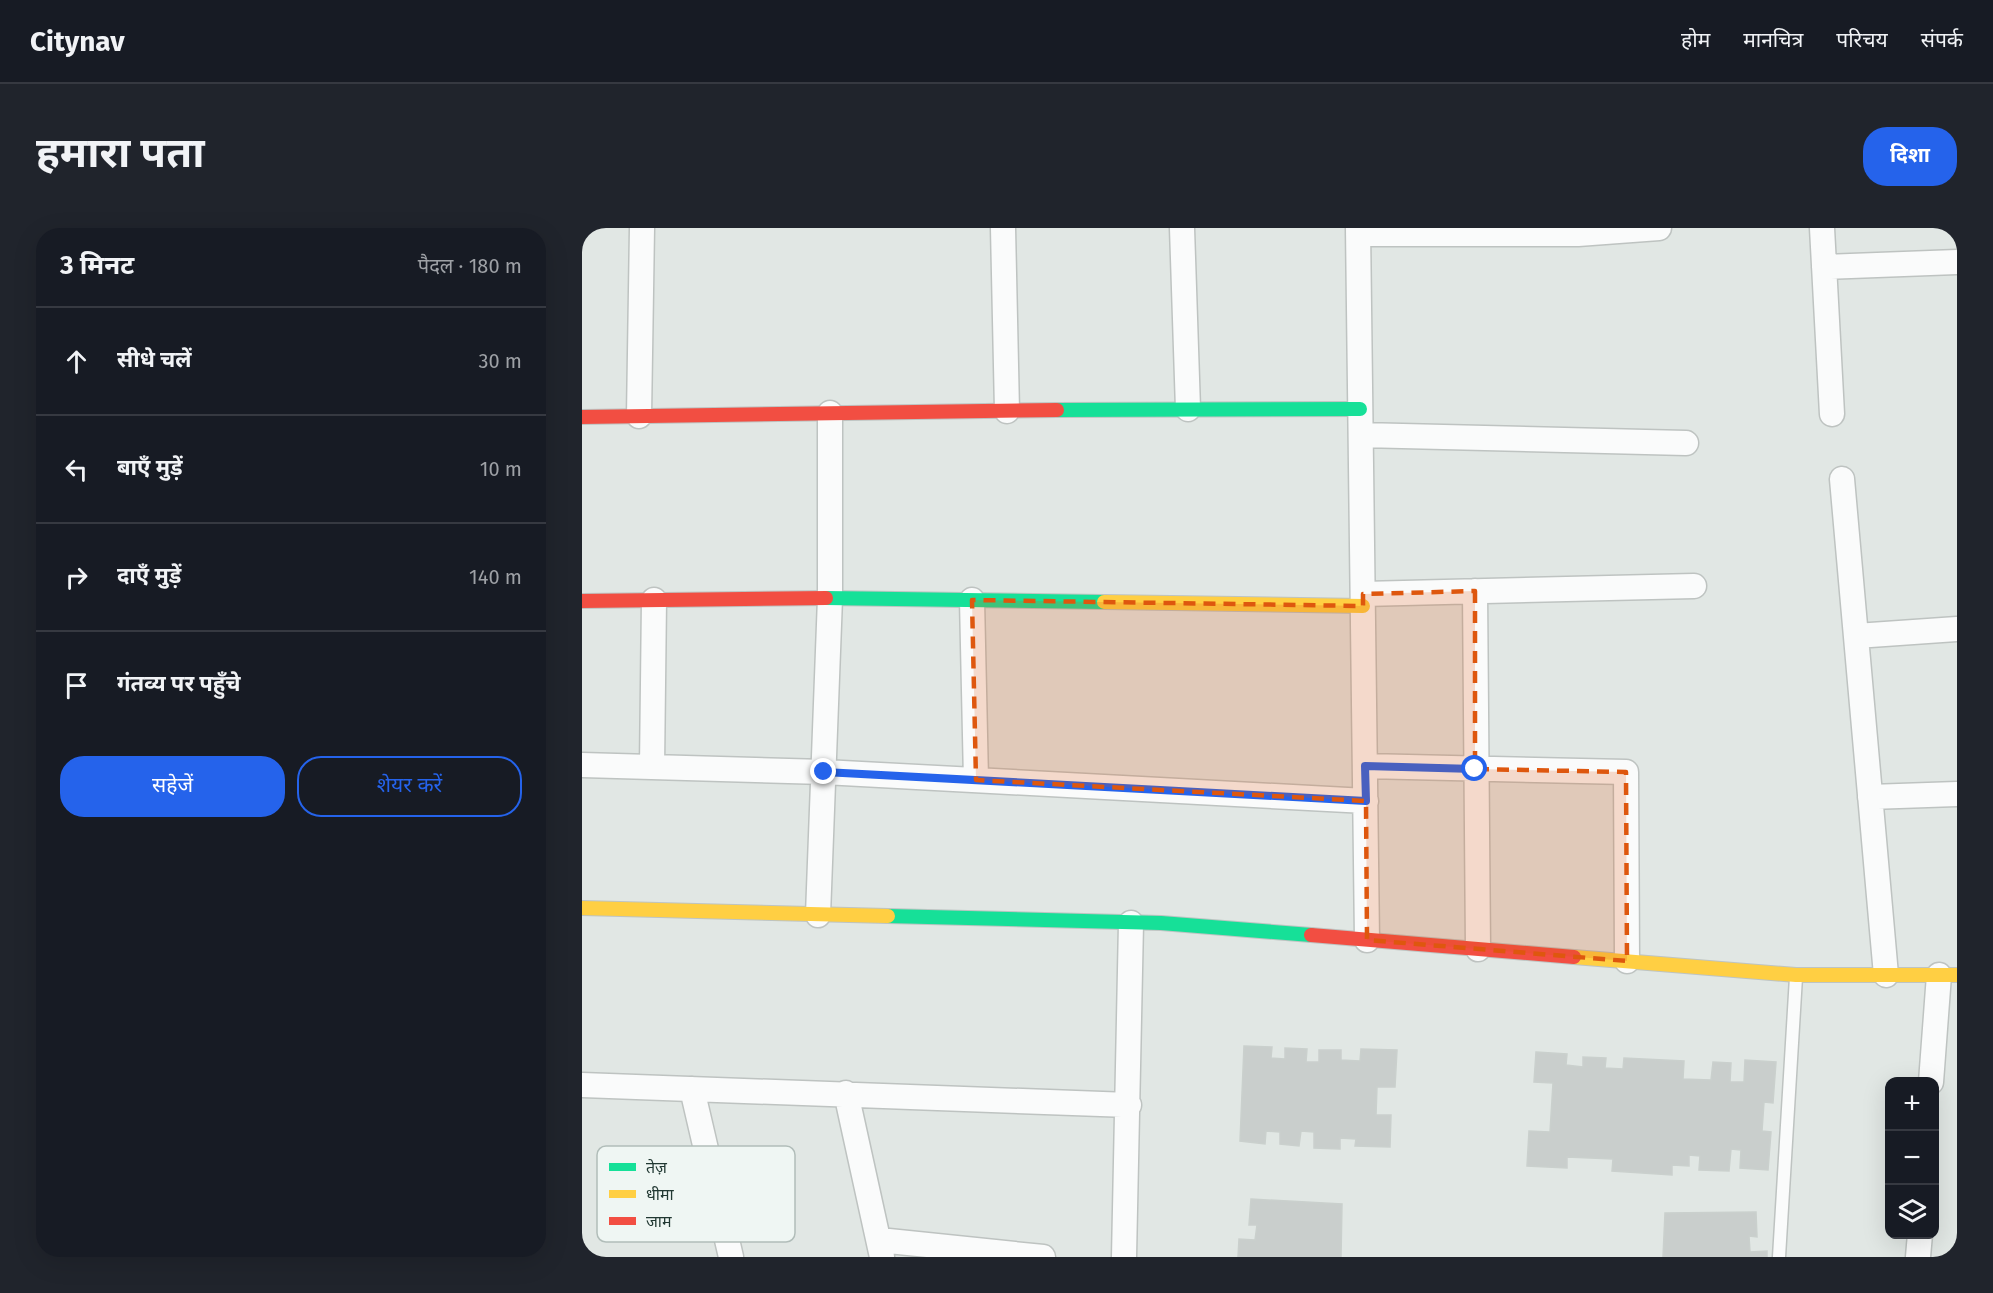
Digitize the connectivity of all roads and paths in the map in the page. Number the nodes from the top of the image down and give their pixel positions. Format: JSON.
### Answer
{"nodes":[{"id":1,"x":642,"y":228,"type":"edge"},
{"id":2,"x":1003,"y":228,"type":"edge"},
{"id":3,"x":1182,"y":228,"type":"edge"},
{"id":4,"x":1659,"y":228,"type":"edge"},
{"id":5,"x":1822,"y":228,"type":"edge"},
{"id":6,"x":1358,"y":231,"type":"edge"},
{"id":7,"x":1578,"y":231,"type":"edge"},
{"id":8,"x":1957,"y":262,"type":"edge"},
{"id":9,"x":1824,"y":267,"type":"junction"},
{"id":10,"x":1188,"y":409,"type":"junction"},
{"id":11,"x":1360,"y":409,"type":"junction"},
{"id":12,"x":1007,"y":411,"type":"junction"},
{"id":13,"x":830,"y":413,"type":"junction"},
{"id":14,"x":1832,"y":414,"type":"dead end"},
{"id":15,"x":639,"y":416,"type":"junction"},
{"id":16,"x":582,"y":417,"type":"edge"},
{"id":17,"x":1361,"y":435,"type":"junction"},
{"id":18,"x":1686,"y":443,"type":"dead end"},
{"id":19,"x":1842,"y":480,"type":"dead end"},
{"id":20,"x":1694,"y":586,"type":"dead end"},
{"id":21,"x":1475,"y":591,"type":"junction"},
{"id":22,"x":830,"y":598,"type":"junction"},
{"id":23,"x":654,"y":600,"type":"junction"},
{"id":24,"x":972,"y":600,"type":"junction"},
{"id":25,"x":1363,"y":600,"type":"junction"},
{"id":26,"x":582,"y":601,"type":"edge"},
{"id":27,"x":1957,"y":629,"type":"edge"},
{"id":28,"x":1856,"y":636,"type":"junction"},
{"id":29,"x":582,"y":765,"type":"edge"},
{"id":30,"x":1365,"y":766,"type":"junction"},
{"id":31,"x":652,"y":767,"type":"junction"},
{"id":32,"x":1475,"y":769,"type":"junction"},
{"id":33,"x":824,"y":772,"type":"junction"},
{"id":34,"x":976,"y":780,"type":"junction"},
{"id":35,"x":1957,"y":794,"type":"edge"},
{"id":36,"x":1870,"y":797,"type":"junction"},
{"id":37,"x":1366,"y":801,"type":"junction"},
{"id":38,"x":582,"y":908,"type":"edge"},
{"id":39,"x":819,"y":915,"type":"junction"},
{"id":40,"x":1131,"y":923,"type":"junction"},
{"id":41,"x":1367,"y":940,"type":"junction"},
{"id":42,"x":1478,"y":949,"type":"junction"},
{"id":43,"x":1627,"y":961,"type":"junction"},
{"id":44,"x":1796,"y":975,"type":"junction"},
{"id":45,"x":1886,"y":975,"type":"junction"},
{"id":46,"x":1948,"y":975,"type":"edge"},
{"id":47,"x":1932,"y":1077,"type":"edge"},
{"id":48,"x":582,"y":1085,"type":"edge"},
{"id":49,"x":692,"y":1089,"type":"junction"},
{"id":50,"x":846,"y":1093,"type":"junction"},
{"id":51,"x":1129,"y":1105,"type":"junction"},
{"id":52,"x":705,"y":1146,"type":"edge"},
{"id":53,"x":1920,"y":1239,"type":"edge"},
{"id":54,"x":728,"y":1242,"type":"edge"},
{"id":55,"x":880,"y":1249,"type":"edge"},
{"id":56,"x":731,"y":1257,"type":"edge"},
{"id":57,"x":1043,"y":1257,"type":"edge"},
{"id":58,"x":1124,"y":1257,"type":"edge"},
{"id":59,"x":1779,"y":1257,"type":"edge"},
{"id":60,"x":1918,"y":1257,"type":"edge"}],
"edges":[{"from":1,"to":15,"type":"street"},
{"from":2,"to":12,"type":"street"},
{"from":3,"to":10,"type":"street"},
{"from":4,"to":7,"type":"street"},
{"from":5,"to":9,"type":"street"},
{"from":6,"to":7,"type":"street"},
{"from":6,"to":11,"type":"street"},
{"from":8,"to":9,"type":"street"},
{"from":9,"to":14,"type":"street"},
{"from":10,"to":11,"type":"street"},
{"from":10,"to":12,"type":"street"},
{"from":11,"to":17,"type":"street"},
{"from":12,"to":13,"type":"street"},
{"from":13,"to":15,"type":"street"},
{"from":13,"to":22,"type":"street"},
{"from":15,"to":16,"type":"street"},
{"from":17,"to":18,"type":"street"},
{"from":17,"to":25,"type":"street"},
{"from":19,"to":28,"type":"street"},
{"from":20,"to":21,"type":"street"},
{"from":21,"to":25,"type":"street"},
{"from":21,"to":32,"type":"street"},
{"from":22,"to":23,"type":"street"},
{"from":22,"to":24,"type":"street"},
{"from":22,"to":33,"type":"street"},
{"from":23,"to":26,"type":"street"},
{"from":23,"to":31,"type":"street"},
{"from":24,"to":25,"type":"street"},
{"from":24,"to":34,"type":"street"},
{"from":25,"to":30,"type":"street"},
{"from":27,"to":28,"type":"street"},
{"from":28,"to":36,"type":"street"},
{"from":29,"to":31,"type":"street"},
{"from":30,"to":32,"type":"street"},
{"from":30,"to":37,"type":"street"},
{"from":31,"to":33,"type":"street"},
{"from":32,"to":42,"type":"street"},
{"from":32,"to":43,"type":"street"},
{"from":33,"to":34,"type":"street"},
{"from":33,"to":39,"type":"street"},
{"from":34,"to":37,"type":"street"},
{"from":35,"to":36,"type":"street"},
{"from":36,"to":45,"type":"street"},
{"from":37,"to":41,"type":"street"},
{"from":38,"to":39,"type":"street"},
{"from":39,"to":40,"type":"street"},
{"from":40,"to":41,"type":"street"},
{"from":40,"to":51,"type":"street"},
{"from":41,"to":42,"type":"street"},
{"from":42,"to":43,"type":"street"},
{"from":43,"to":44,"type":"street"},
{"from":44,"to":45,"type":"street"},
{"from":44,"to":59,"type":"lane"},
{"from":45,"to":46,"type":"street"},
{"from":46,"to":47,"type":"street"},
{"from":48,"to":49,"type":"street"},
{"from":49,"to":50,"type":"street"},
{"from":49,"to":52,"type":"street"},
{"from":50,"to":51,"type":"street"},
{"from":50,"to":55,"type":"street"},
{"from":51,"to":58,"type":"street"},
{"from":53,"to":60,"type":"street"},
{"from":54,"to":56,"type":"street"},
{"from":55,"to":57,"type":"street"}]}
